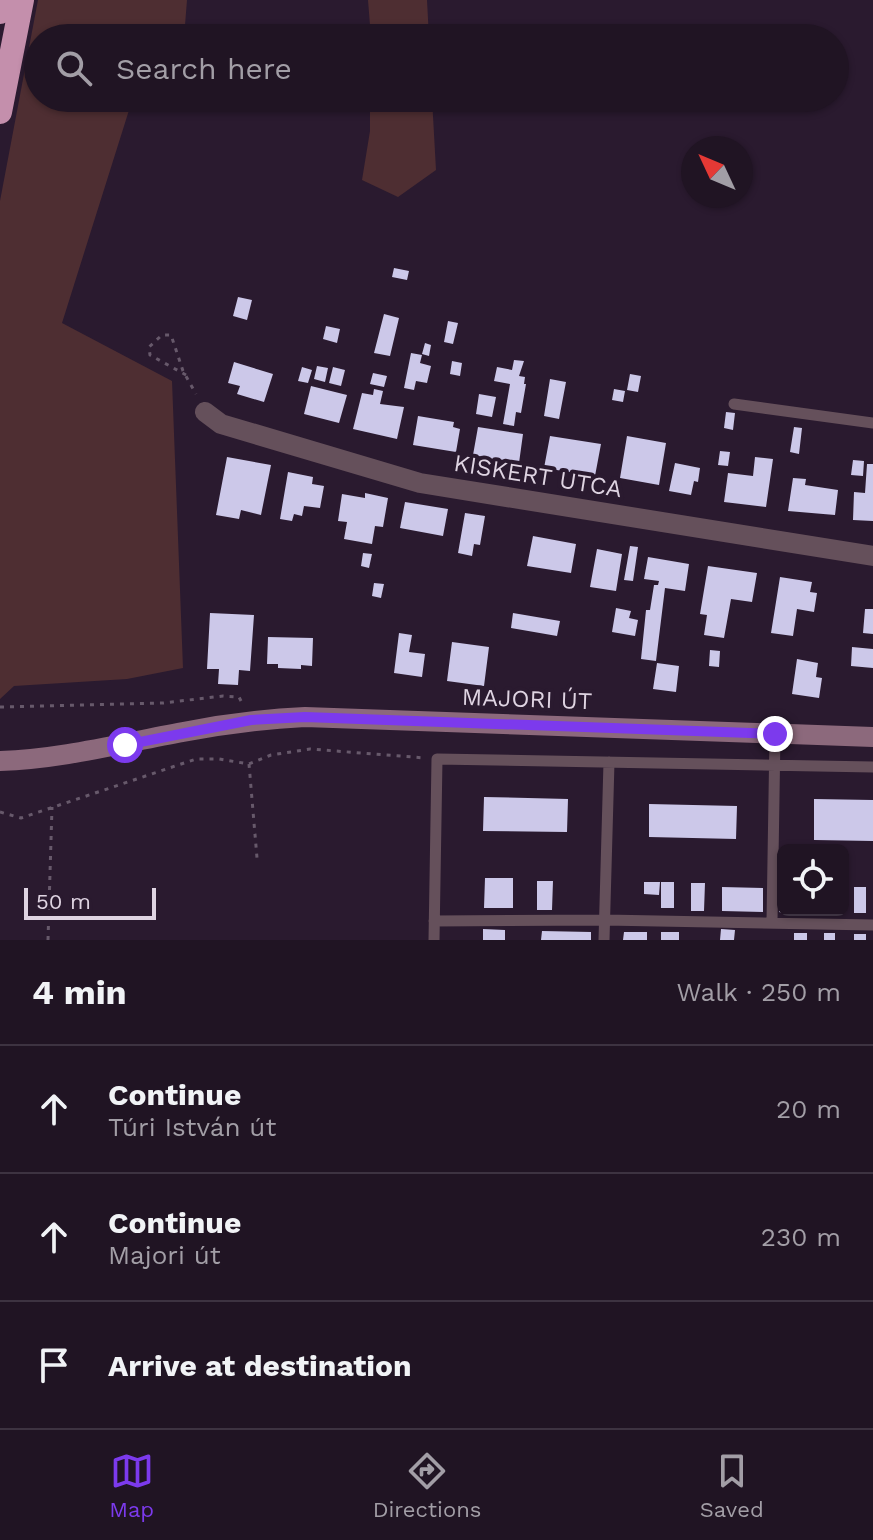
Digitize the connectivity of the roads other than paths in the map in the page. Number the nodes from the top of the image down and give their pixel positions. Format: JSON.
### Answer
{"nodes":[{"id":1,"x":2,"y":0,"type":"edge"},
{"id":2,"x":22,"y":0,"type":"edge"},
{"id":3,"x":0,"y":12,"type":"edge"},
{"id":4,"x":0,"y":112,"type":"edge"},
{"id":5,"x":734,"y":404,"type":"dead end"},
{"id":6,"x":205,"y":412,"type":"road end"},
{"id":7,"x":873,"y":423,"type":"edge"},
{"id":8,"x":873,"y":556,"type":"edge"},
{"id":9,"x":775,"y":734,"type":"junction"},
{"id":10,"x":873,"y":737,"type":"edge"},
{"id":11,"x":0,"y":761,"type":"edge"},
{"id":12,"x":609,"y":762,"type":"junction"},
{"id":13,"x":775,"y":766,"type":"junction"},
{"id":14,"x":873,"y":767,"type":"edge"},
{"id":15,"x":605,"y":920,"type":"junction"},
{"id":16,"x":434,"y":921,"type":"junction"},
{"id":17,"x":772,"y":922,"type":"junction"},
{"id":18,"x":873,"y":925,"type":"edge"},
{"id":19,"x":434,"y":940,"type":"edge"},
{"id":20,"x":604,"y":940,"type":"edge"}],
"edges":[{"from":1,"to":3,"type":"highway"},
{"from":2,"to":4,"type":"highway"},
{"from":5,"to":7,"type":"lane"},
{"from":6,"to":8,"type":"street","name":"KISKERT UTCA"},
{"from":9,"to":10,"type":"street","name":"MAJORI ÚT"},
{"from":9,"to":11,"type":"street","name":"MAJORI ÚT"},
{"from":9,"to":13,"type":"lane"},
{"from":12,"to":13,"type":"lane"},
{"from":12,"to":15,"type":"lane"},
{"from":12,"to":16,"type":"lane"},
{"from":13,"to":14,"type":"lane"},
{"from":13,"to":17,"type":"lane"},
{"from":15,"to":16,"type":"lane"},
{"from":15,"to":17,"type":"lane"},
{"from":15,"to":20,"type":"lane"},
{"from":16,"to":19,"type":"lane"},
{"from":17,"to":18,"type":"lane"}]}
